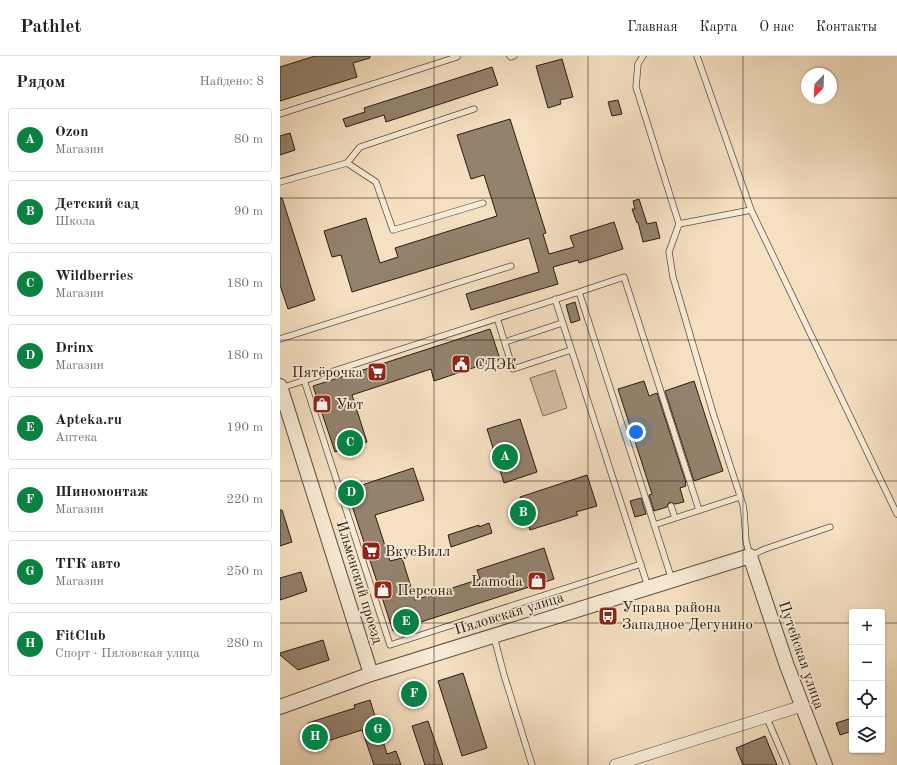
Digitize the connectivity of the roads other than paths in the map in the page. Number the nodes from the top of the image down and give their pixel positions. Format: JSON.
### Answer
{"nodes":[{"id":1,"x":510,"y":56,"type":"edge"},
{"id":2,"x":514,"y":56,"type":"edge"},
{"id":3,"x":643,"y":56,"type":"edge"},
{"id":4,"x":697,"y":56,"type":"edge"},
{"id":5,"x":456,"y":57,"type":"dead end"},
{"id":6,"x":474,"y":109,"type":"dead end"},
{"id":7,"x":280,"y":114,"type":"edge"},
{"id":8,"x":347,"y":163,"type":"junction"},
{"id":9,"x":280,"y":182,"type":"edge"},
{"id":10,"x":483,"y":203,"type":"dead end"},
{"id":11,"x":750,"y":210,"type":"junction"},
{"id":12,"x":679,"y":224,"type":"junction"},
{"id":13,"x":512,"y":266,"type":"dead end"},
{"id":14,"x":579,"y":292,"type":"junction"},
{"id":15,"x":554,"y":299,"type":"junction"},
{"id":16,"x":497,"y":318,"type":"junction"},
{"id":17,"x":562,"y":323,"type":"junction"},
{"id":18,"x":280,"y":339,"type":"edge"},
{"id":19,"x":505,"y":342,"type":"junction"},
{"id":20,"x":571,"y":350,"type":"junction"},
{"id":21,"x":304,"y":380,"type":"junction"},
{"id":22,"x":280,"y":387,"type":"edge"},
{"id":23,"x":740,"y":497,"type":"junction"},
{"id":24,"x":671,"y":506,"type":"dead end"},
{"id":25,"x":699,"y":510,"type":"junction"},
{"id":26,"x":897,"y":514,"type":"edge"},
{"id":27,"x":675,"y":518,"type":"junction"},
{"id":28,"x":654,"y":525,"type":"junction"},
{"id":29,"x":830,"y":527,"type":"dead end"},
{"id":30,"x":750,"y":556,"type":"junction"},
{"id":31,"x":641,"y":564,"type":"junction"},
{"id":32,"x":672,"y":580,"type":"junction"},
{"id":33,"x":648,"y":588,"type":"junction"},
{"id":34,"x":494,"y":636,"type":"junction"},
{"id":35,"x":371,"y":674,"type":"junction"},
{"id":36,"x":802,"y":706,"type":"junction"},
{"id":37,"x":280,"y":707,"type":"edge"},
{"id":38,"x":766,"y":716,"type":"junction"},
{"id":39,"x":532,"y":765,"type":"edge"},
{"id":40,"x":615,"y":765,"type":"edge"},
{"id":41,"x":787,"y":765,"type":"edge"},
{"id":42,"x":825,"y":765,"type":"edge"}],
"edges":[{"from":1,"to":2,"type":"lane"},
{"from":3,"to":12,"type":"lane"},
{"from":4,"to":11,"type":"lane"},
{"from":5,"to":7,"type":"lane"},
{"from":6,"to":8,"type":"lane"},
{"from":8,"to":9,"type":"lane"},
{"from":8,"to":10,"type":"lane"},
{"from":11,"to":12,"type":"lane"},
{"from":11,"to":26,"type":"lane"},
{"from":12,"to":23,"type":"lane"},
{"from":13,"to":18,"type":"lane"},
{"from":14,"to":15,"type":"lane"},
{"from":14,"to":25,"type":"lane"},
{"from":14,"to":28,"type":"lane"},
{"from":15,"to":16,"type":"lane"},
{"from":15,"to":17,"type":"lane"},
{"from":16,"to":19,"type":"lane"},
{"from":16,"to":21,"type":"lane"},
{"from":17,"to":19,"type":"lane"},
{"from":17,"to":20,"type":"lane"},
{"from":19,"to":20,"type":"lane"},
{"from":20,"to":31,"type":"lane"},
{"from":21,"to":22,"type":"lane"},
{"from":21,"to":31,"type":"lane"},
{"from":22,"to":35,"type":"street","name":"Ильменский проезд"},
{"from":23,"to":25,"type":"lane"},
{"from":23,"to":30,"type":"lane"},
{"from":24,"to":27,"type":"lane"},
{"from":25,"to":27,"type":"lane"},
{"from":27,"to":28,"type":"lane"},
{"from":28,"to":32,"type":"lane"},
{"from":29,"to":30,"type":"lane"},
{"from":30,"to":32,"type":"street","name":"Пяловская улица"},
{"from":30,"to":36,"type":"street","name":"Путейская улица"},
{"from":31,"to":33,"type":"lane"},
{"from":32,"to":33,"type":"street","name":"Пяловская улица"},
{"from":33,"to":34,"type":"street","name":"Пяловская улица"},
{"from":34,"to":35,"type":"street","name":"Пяловская улица"},
{"from":34,"to":39,"type":"lane"},
{"from":35,"to":37,"type":"street","name":"Пяловская улица"},
{"from":36,"to":38,"type":"street"},
{"from":36,"to":42,"type":"street","name":"Путейская улица"},
{"from":38,"to":40,"type":"street"},
{"from":38,"to":41,"type":"lane"}]}
